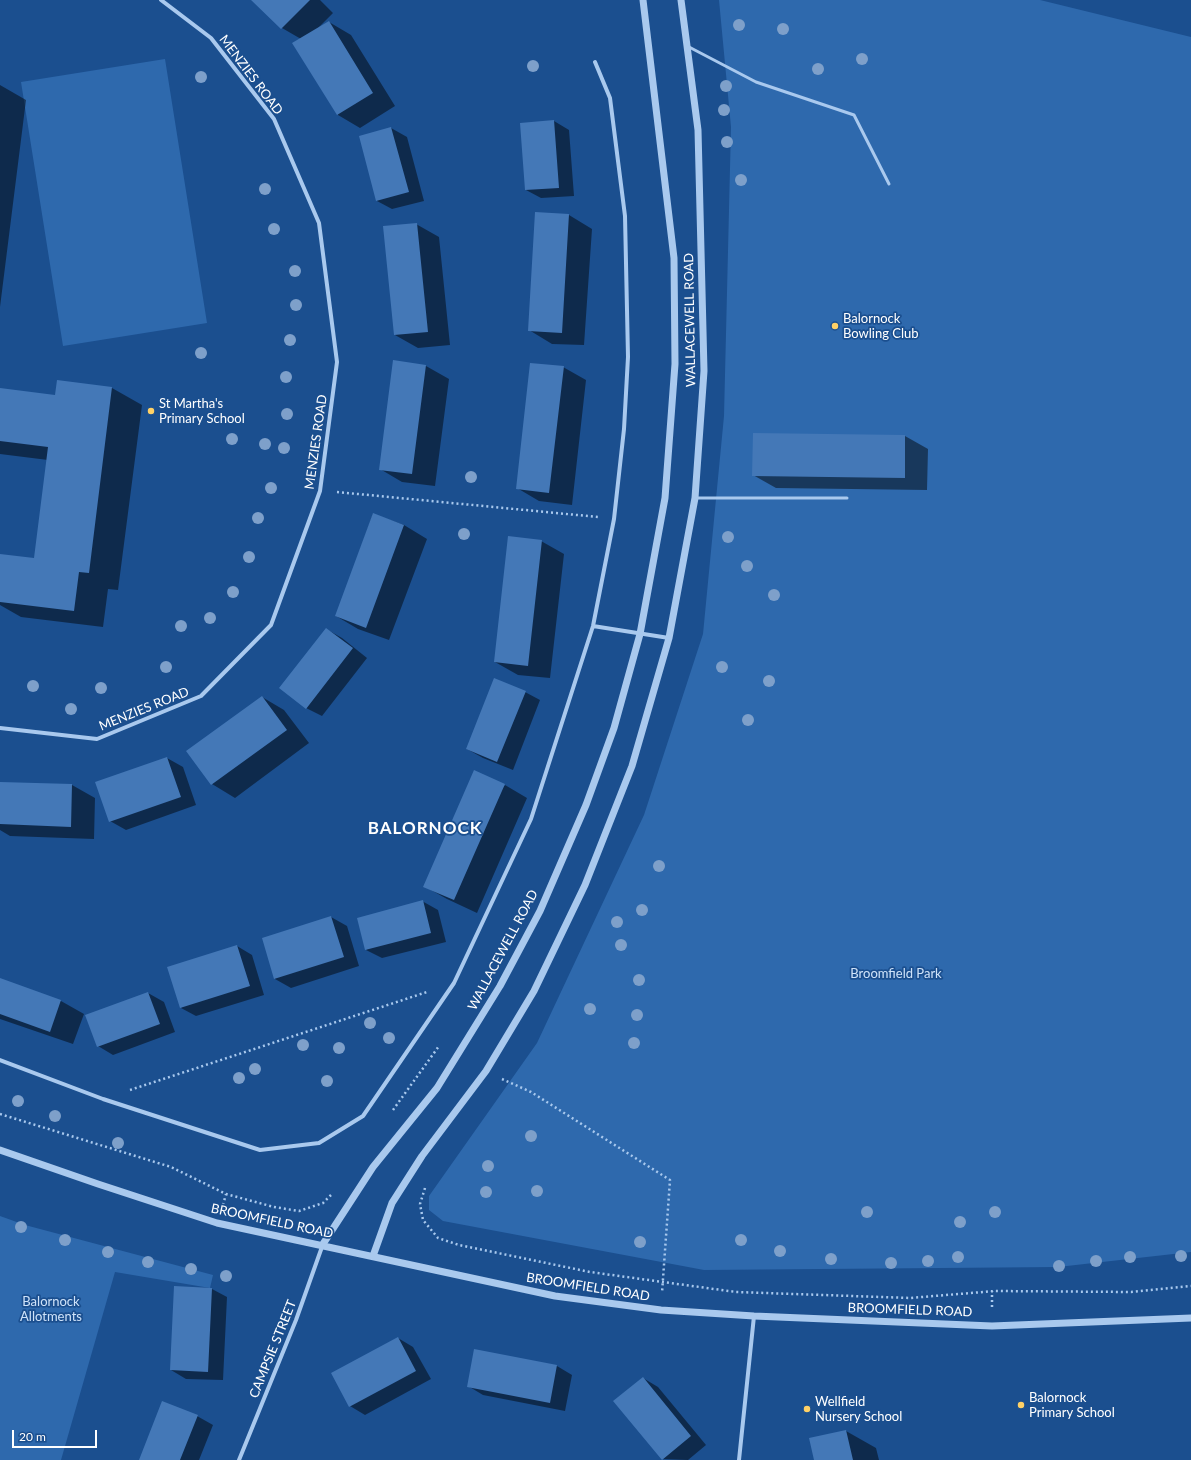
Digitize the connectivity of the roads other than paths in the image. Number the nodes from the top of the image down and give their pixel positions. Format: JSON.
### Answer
{"nodes":[{"id":1,"x":161,"y":0,"type":"edge"},
{"id":2,"x":643,"y":0,"type":"edge"},
{"id":3,"x":681,"y":0,"type":"edge"},
{"id":4,"x":687,"y":46,"type":"junction"},
{"id":5,"x":595,"y":62,"type":"dead end"},
{"id":6,"x":889,"y":184,"type":"dead end"},
{"id":7,"x":695,"y":498,"type":"junction"},
{"id":8,"x":846,"y":498,"type":"dead end"},
{"id":9,"x":593,"y":626,"type":"junction"},
{"id":10,"x":640,"y":634,"type":"junction"},
{"id":11,"x":669,"y":638,"type":"junction"},
{"id":12,"x":0,"y":728,"type":"edge"},
{"id":13,"x":0,"y":1060,"type":"edge"},
{"id":14,"x":0,"y":1150,"type":"edge"},
{"id":15,"x":323,"y":1244,"type":"junction"},
{"id":16,"x":373,"y":1256,"type":"junction"},
{"id":17,"x":754,"y":1316,"type":"junction"},
{"id":18,"x":1191,"y":1318,"type":"edge"},
{"id":19,"x":239,"y":1460,"type":"edge"},
{"id":20,"x":739,"y":1460,"type":"edge"}],
"edges":[{"from":1,"to":12,"type":"street","name":"MENZIES ROAD"},
{"from":2,"to":10,"type":"street","name":"WALLACEWELL ROAD"},
{"from":3,"to":4,"type":"street","name":"WALLACEWELL ROAD"},
{"from":4,"to":6,"type":"lane"},
{"from":4,"to":7,"type":"street","name":"WALLACEWELL ROAD"},
{"from":5,"to":9,"type":"street"},
{"from":7,"to":8,"type":"lane"},
{"from":7,"to":11,"type":"street","name":"WALLACEWELL ROAD"},
{"from":9,"to":10,"type":"street"},
{"from":9,"to":13,"type":"street"},
{"from":10,"to":11,"type":"street"},
{"from":10,"to":15,"type":"street","name":"WALLACEWELL ROAD"},
{"from":11,"to":16,"type":"street","name":"WALLACEWELL ROAD"},
{"from":14,"to":15,"type":"street","name":"BROOMFIELD ROAD"},
{"from":15,"to":16,"type":"street","name":"BROOMFIELD ROAD"},
{"from":15,"to":19,"type":"street","name":"CAMPSIE STREET"},
{"from":16,"to":17,"type":"street","name":"BROOMFIELD ROAD"},
{"from":17,"to":18,"type":"street","name":"BROOMFIELD ROAD"},
{"from":17,"to":20,"type":"street"}]}
